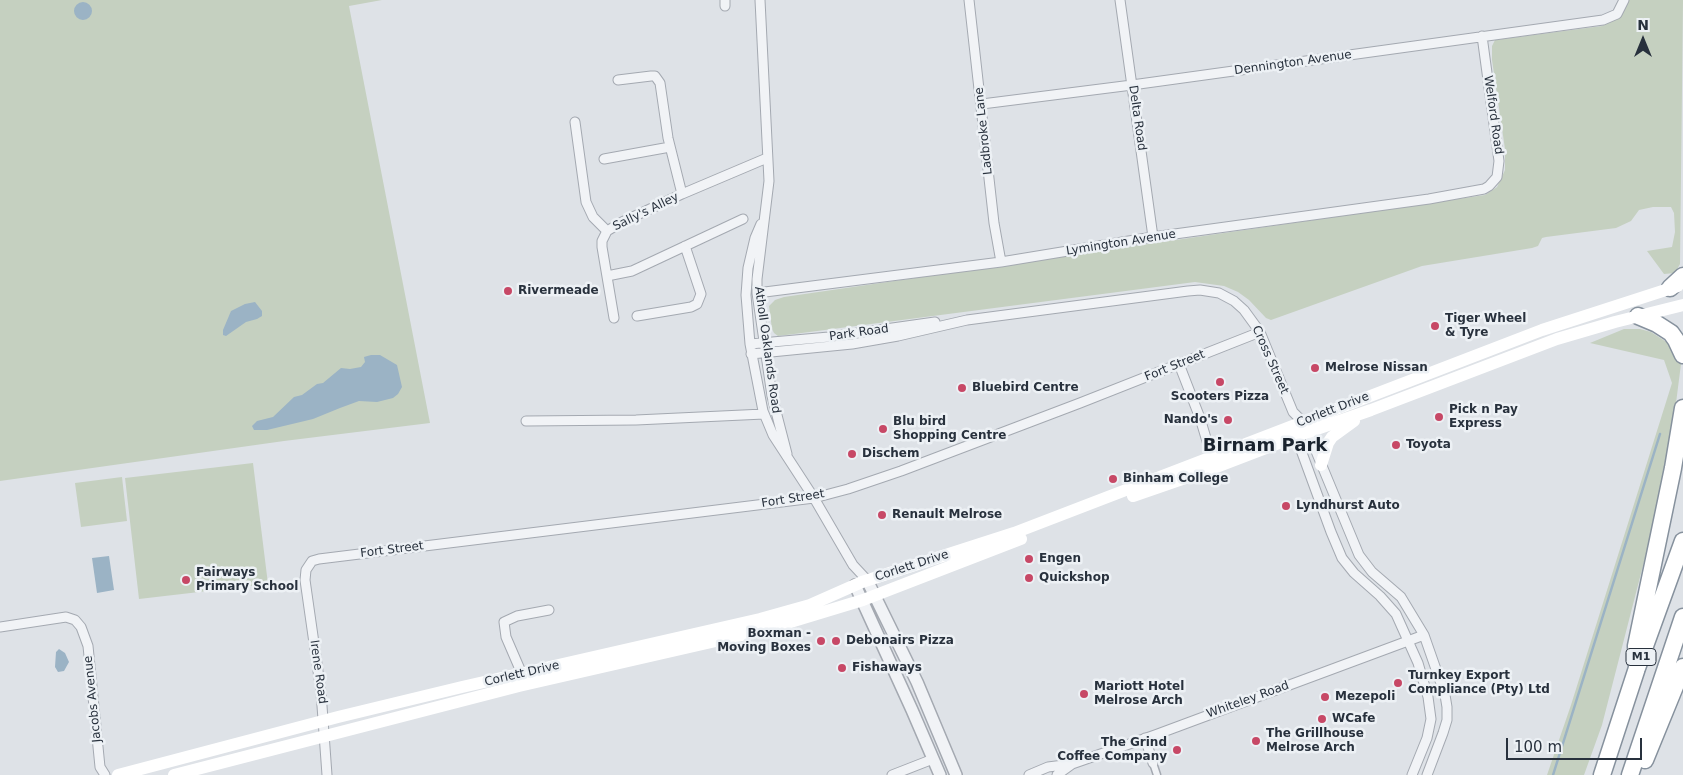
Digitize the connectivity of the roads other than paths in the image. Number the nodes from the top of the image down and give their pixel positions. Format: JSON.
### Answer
{"nodes":[{"id":1,"x":760,"y":0,"type":"edge"},
{"id":2,"x":968,"y":0,"type":"edge"},
{"id":3,"x":1120,"y":0,"type":"edge"},
{"id":4,"x":1624,"y":0,"type":"edge"},
{"id":5,"x":1482,"y":36,"type":"junction"},
{"id":6,"x":618,"y":80,"type":"dead end"},
{"id":7,"x":1132,"y":85,"type":"junction"},
{"id":8,"x":982,"y":104,"type":"junction"},
{"id":9,"x":575,"y":122,"type":"dead end"},
{"id":10,"x":670,"y":147,"type":"junction"},
{"id":11,"x":767,"y":158,"type":"junction"},
{"id":12,"x":604,"y":159,"type":"dead end"},
{"id":13,"x":1484,"y":189,"type":"joint"},
{"id":14,"x":682,"y":194,"type":"junction"},
{"id":15,"x":765,"y":215,"type":"junction"},
{"id":16,"x":744,"y":219,"type":"dead end"},
{"id":17,"x":607,"y":231,"type":"junction"},
{"id":18,"x":1154,"y":237,"type":"junction"},
{"id":19,"x":685,"y":246,"type":"junction"},
{"id":20,"x":1001,"y":262,"type":"junction"},
{"id":21,"x":607,"y":276,"type":"junction"},
{"id":22,"x":1683,"y":276,"type":"edge"},
{"id":23,"x":1677,"y":286,"type":"edge"},
{"id":24,"x":757,"y":293,"type":"junction"},
{"id":25,"x":1160,"y":295,"type":"joint"},
{"id":26,"x":1683,"y":305,"type":"edge"},
{"id":27,"x":638,"y":316,"type":"dead end"},
{"id":28,"x":1638,"y":316,"type":"junction"},
{"id":29,"x":614,"y":318,"type":"dead end"},
{"id":30,"x":1260,"y":332,"type":"junction"},
{"id":31,"x":750,"y":344,"type":"junction"},
{"id":32,"x":766,"y":347,"type":"junction"},
{"id":33,"x":751,"y":354,"type":"junction"},
{"id":34,"x":1683,"y":355,"type":"edge"},
{"id":35,"x":1179,"y":364,"type":"junction"},
{"id":36,"x":1683,"y":408,"type":"edge"},
{"id":37,"x":1371,"y":410,"type":"junction"},
{"id":38,"x":764,"y":414,"type":"junction"},
{"id":39,"x":526,"y":421,"type":"dead end"},
{"id":40,"x":1300,"y":429,"type":"junction"},
{"id":41,"x":787,"y":454,"type":"junction"},
{"id":42,"x":1212,"y":458,"type":"junction"},
{"id":43,"x":1321,"y":465,"type":"junction"},
{"id":44,"x":814,"y":498,"type":"junction"},
{"id":45,"x":1683,"y":541,"type":"edge"},
{"id":46,"x":306,"y":570,"type":"joint"},
{"id":47,"x":861,"y":583,"type":"junction"},
{"id":48,"x":868,"y":597,"type":"junction"},
{"id":49,"x":549,"y":610,"type":"dead end"},
{"id":50,"x":1683,"y":617,"type":"edge"},
{"id":51,"x":0,"y":626,"type":"edge"},
{"id":52,"x":1424,"y":635,"type":"junction"},
{"id":53,"x":1409,"y":640,"type":"junction"},
{"id":54,"x":1683,"y":667,"type":"edge"},
{"id":55,"x":1637,"y":668,"type":"junction"},
{"id":56,"x":522,"y":674,"type":"junction"},
{"id":57,"x":917,"y":682,"type":"junction"},
{"id":58,"x":912,"y":710,"type":"junction"},
{"id":59,"x":324,"y":721,"type":"junction"},
{"id":60,"x":325,"y":736,"type":"junction"},
{"id":61,"x":1145,"y":738,"type":"junction"},
{"id":62,"x":933,"y":760,"type":"junction"},
{"id":63,"x":952,"y":763,"type":"junction"},
{"id":64,"x":1153,"y":763,"type":"joint"},
{"id":65,"x":1072,"y":764,"type":"junction"},
{"id":66,"x":105,"y":775,"type":"edge"},
{"id":67,"x":118,"y":775,"type":"edge"},
{"id":68,"x":174,"y":775,"type":"edge"},
{"id":69,"x":327,"y":775,"type":"edge"},
{"id":70,"x":892,"y":775,"type":"edge"},
{"id":71,"x":940,"y":775,"type":"edge"},
{"id":72,"x":956,"y":775,"type":"edge"},
{"id":73,"x":960,"y":775,"type":"edge"},
{"id":74,"x":1029,"y":775,"type":"edge"},
{"id":75,"x":1057,"y":775,"type":"edge"},
{"id":76,"x":1157,"y":775,"type":"edge"},
{"id":77,"x":1412,"y":775,"type":"edge"},
{"id":78,"x":1427,"y":775,"type":"edge"},
{"id":79,"x":1602,"y":775,"type":"edge"},
{"id":80,"x":1630,"y":775,"type":"edge"},
{"id":81,"x":1639,"y":775,"type":"edge"}],
"edges":[{"from":1,"to":11,"type":"street","name":"Atholl Oaklands Road"},
{"from":2,"to":8,"type":"street","name":"Ladbroke Lane"},
{"from":3,"to":7,"type":"street","name":"Delta Road"},
{"from":4,"to":5,"type":"street","name":"Dennington Avenue"},
{"from":5,"to":7,"type":"street","name":"Dennington Avenue"},
{"from":5,"to":13,"type":"street","name":"Welford Road"},
{"from":6,"to":10,"type":"street"},
{"from":7,"to":8,"type":"street","name":"Dennington Avenue"},
{"from":7,"to":18,"type":"street","name":"Delta Road"},
{"from":8,"to":20,"type":"street","name":"Ladbroke Lane"},
{"from":9,"to":17,"type":"street"},
{"from":10,"to":12,"type":"street"},
{"from":10,"to":14,"type":"street"},
{"from":11,"to":14,"type":"street","name":"Sally's Alley"},
{"from":11,"to":15,"type":"street","name":"Atholl Oaklands Road"},
{"from":13,"to":18,"type":"street","name":"Lymington Avenue"},
{"from":14,"to":17,"type":"street","name":"Sally's Alley"},
{"from":15,"to":24,"type":"street","name":"Atholl Oaklands Road"},
{"from":15,"to":31,"type":"street","name":"Atholl Oaklands Road"},
{"from":16,"to":19,"type":"street"},
{"from":17,"to":21,"type":"street","name":"Sally's Alley"},
{"from":18,"to":20,"type":"street","name":"Lymington Avenue"},
{"from":19,"to":21,"type":"street"},
{"from":19,"to":27,"type":"street"},
{"from":20,"to":24,"type":"street","name":"Lymington Avenue"},
{"from":21,"to":29,"type":"street","name":"Sally's Alley"},
{"from":22,"to":23,"type":"highway"},
{"from":23,"to":40,"type":"main road","name":"Corlett Drive"},
{"from":24,"to":32,"type":"street","name":"Atholl Oaklands Road"},
{"from":25,"to":30,"type":"street","name":"Cross Street"},
{"from":25,"to":32,"type":"street","name":"Park Road"},
{"from":26,"to":28,"type":"main road","name":"Corlett Drive"},
{"from":28,"to":34,"type":"highway"},
{"from":28,"to":37,"type":"main road","name":"Corlett Drive"},
{"from":30,"to":35,"type":"street","name":"Fort Street"},
{"from":30,"to":40,"type":"street","name":"Cross Street"},
{"from":31,"to":32,"type":"street","name":"Park Road"},
{"from":31,"to":33,"type":"street","name":"Atholl Oaklands Road"},
{"from":32,"to":33,"type":"street","name":"Park Road"},
{"from":32,"to":41,"type":"street","name":"Atholl Oaklands Road"},
{"from":33,"to":38,"type":"street","name":"Atholl Oaklands Road"},
{"from":35,"to":42,"type":"street"},
{"from":35,"to":44,"type":"street","name":"Fort Street"},
{"from":36,"to":55,"type":"highway"},
{"from":37,"to":40,"type":"main road","name":"Corlett Drive"},
{"from":37,"to":43,"type":"main road"},
{"from":38,"to":39,"type":"street"},
{"from":38,"to":41,"type":"street","name":"Atholl Oaklands Road"},
{"from":40,"to":42,"type":"main road","name":"Corlett Drive"},
{"from":40,"to":43,"type":"street","name":"Cross Street"},
{"from":40,"to":48,"type":"main road","name":"Corlett Drive"},
{"from":40,"to":53,"type":"street","name":"Cross Street"},
{"from":41,"to":44,"type":"street","name":"Atholl Oaklands Road"},
{"from":42,"to":47,"type":"main road","name":"Corlett Drive"},
{"from":43,"to":52,"type":"street","name":"Cross Street"},
{"from":44,"to":46,"type":"street","name":"Fort Street"},
{"from":44,"to":47,"type":"street","name":"Atholl Oaklands Road"},
{"from":45,"to":55,"type":"highway","number":"M1"},
{"from":46,"to":59,"type":"street","name":"Irene Road"},
{"from":47,"to":48,"type":"street","name":"Atholl Oaklands Road"},
{"from":47,"to":56,"type":"main road","name":"Corlett Drive"},
{"from":48,"to":57,"type":"street","name":"Atholl Oaklands Road"},
{"from":48,"to":58,"type":"street","name":"Atholl Oaklands Road"},
{"from":48,"to":60,"type":"main road","name":"Corlett Drive"},
{"from":49,"to":56,"type":"street"},
{"from":50,"to":80,"type":"highway","number":"M1"},
{"from":51,"to":66,"type":"street","name":"Jacobs Avenue"},
{"from":52,"to":53,"type":"street","name":"Whiteley Road"},
{"from":52,"to":78,"type":"street","name":"Cross Street"},
{"from":53,"to":61,"type":"street","name":"Whiteley Road"},
{"from":53,"to":77,"type":"street","name":"Cross Street"},
{"from":54,"to":81,"type":"highway"},
{"from":55,"to":79,"type":"highway","number":"M1"},
{"from":56,"to":59,"type":"main road","name":"Corlett Drive"},
{"from":57,"to":58,"type":"street"},
{"from":57,"to":63,"type":"street","name":"Atholl Oaklands Road"},
{"from":58,"to":62,"type":"street","name":"Atholl Oaklands Road"},
{"from":59,"to":60,"type":"street","name":"Irene Road"},
{"from":59,"to":67,"type":"main road","name":"Corlett Drive"},
{"from":60,"to":68,"type":"main road","name":"Corlett Drive"},
{"from":60,"to":69,"type":"street","name":"Irene Road"},
{"from":61,"to":64,"type":"street"},
{"from":61,"to":65,"type":"street","name":"Whiteley Road"},
{"from":62,"to":70,"type":"street"},
{"from":62,"to":71,"type":"street","name":"Atholl Oaklands Road"},
{"from":63,"to":72,"type":"street","name":"Atholl Oaklands Road"},
{"from":63,"to":73,"type":"street"},
{"from":64,"to":76,"type":"street"},
{"from":65,"to":74,"type":"street","name":"Whiteley Road"},
{"from":65,"to":75,"type":"street","name":"Whiteley Road"}]}
